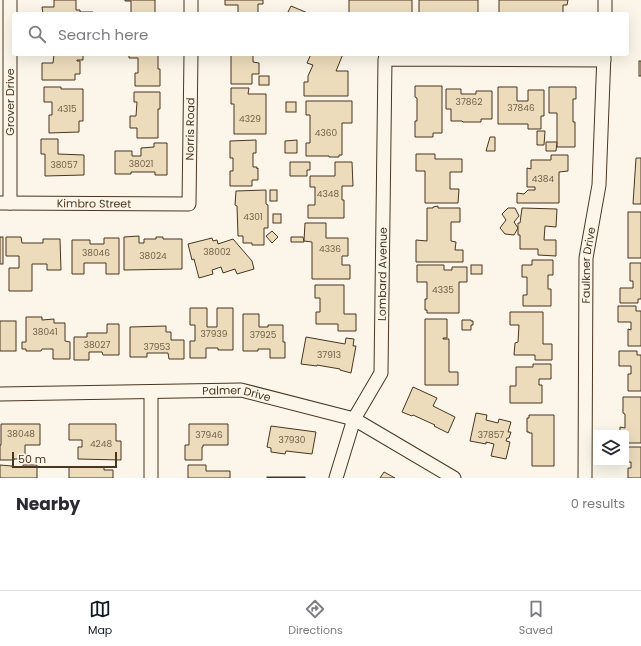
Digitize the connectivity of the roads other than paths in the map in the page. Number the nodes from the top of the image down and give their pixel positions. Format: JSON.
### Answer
{"nodes":[{"id":1,"x":10,"y":0,"type":"edge"},
{"id":2,"x":192,"y":0,"type":"edge"},
{"id":3,"x":605,"y":0,"type":"edge"},
{"id":4,"x":191,"y":12,"type":"edge"},
{"id":5,"x":605,"y":12,"type":"edge"},
{"id":6,"x":191,"y":56,"type":"edge"},
{"id":7,"x":604,"y":57,"type":"edge"},
{"id":8,"x":5,"y":203,"type":"edge"},
{"id":9,"x":189,"y":204,"type":"joint"},
{"id":10,"x":151,"y":392,"type":"junction"},
{"id":11,"x":0,"y":394,"type":"edge"},
{"id":12,"x":354,"y":419,"type":"junction"},
{"id":13,"x":151,"y":478,"type":"edge"},
{"id":14,"x":336,"y":478,"type":"edge"},
{"id":15,"x":454,"y":478,"type":"edge"},
{"id":16,"x":585,"y":478,"type":"edge"}],
"edges":[{"from":1,"to":8,"type":"street","name":"Grover Drive"},
{"from":2,"to":4,"type":"street"},
{"from":3,"to":5,"type":"street"},
{"from":6,"to":9,"type":"street","name":"Norris Road"},
{"from":7,"to":12,"type":"street","name":"Lombard Avenue"},
{"from":7,"to":16,"type":"street","name":"Faulkner Drive"},
{"from":8,"to":9,"type":"street","name":"Kimbro Street"},
{"from":10,"to":11,"type":"street","name":"Palmer Drive"},
{"from":10,"to":12,"type":"street","name":"Palmer Drive"},
{"from":10,"to":13,"type":"street"},
{"from":12,"to":14,"type":"street","name":"Lombard Avenue"},
{"from":12,"to":15,"type":"street","name":"Palmer Drive"}]}
